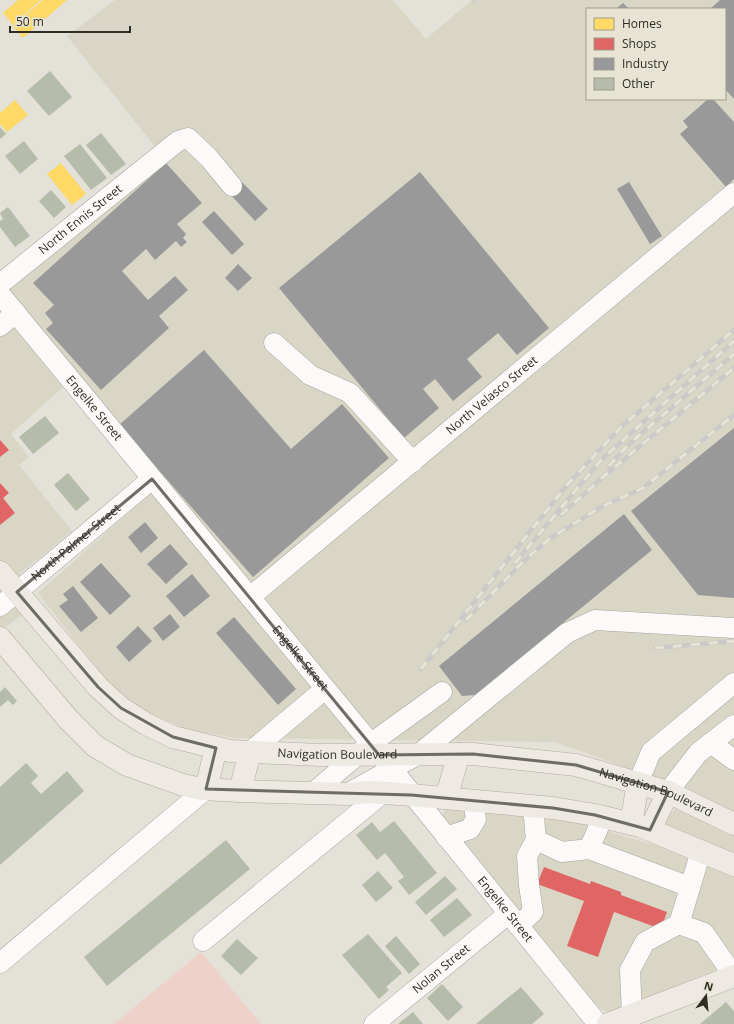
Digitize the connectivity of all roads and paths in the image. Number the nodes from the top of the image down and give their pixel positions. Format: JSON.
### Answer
{"nodes":[{"id":1,"x":473,"y":0,"type":"edge"},
{"id":2,"x":476,"y":3,"type":"dead end"},
{"id":3,"x":232,"y":186,"type":"dead end"},
{"id":4,"x":734,"y":193,"type":"edge"},
{"id":5,"x":0,"y":284,"type":"edge"},
{"id":6,"x":0,"y":294,"type":"edge"},
{"id":7,"x":16,"y":313,"type":"junction"},
{"id":8,"x":0,"y":326,"type":"edge"},
{"id":9,"x":274,"y":343,"type":"dead end"},
{"id":10,"x":413,"y":462,"type":"junction"},
{"id":11,"x":152,"y":479,"type":"junction"},
{"id":12,"x":0,"y":572,"type":"edge"},
{"id":13,"x":17,"y":592,"type":"junction"},
{"id":14,"x":250,"y":597,"type":"junction"},
{"id":15,"x":0,"y":606,"type":"edge"},
{"id":16,"x":734,"y":628,"type":"edge"},
{"id":17,"x":0,"y":638,"type":"edge"},
{"id":18,"x":734,"y":683,"type":"edge"},
{"id":19,"x":325,"y":689,"type":"junction"},
{"id":20,"x":442,"y":692,"type":"dead end"},
{"id":21,"x":734,"y":725,"type":"edge"},
{"id":22,"x":711,"y":744,"type":"junction"},
{"id":23,"x":216,"y":748,"type":"junction"},
{"id":24,"x":250,"y":752,"type":"junction"},
{"id":25,"x":419,"y":754,"type":"junction"},
{"id":26,"x":459,"y":754,"type":"junction"},
{"id":27,"x":375,"y":756,"type":"junction"},
{"id":28,"x":734,"y":760,"type":"edge"},
{"id":29,"x":638,"y":783,"type":"junction"},
{"id":30,"x":206,"y":789,"type":"junction"},
{"id":31,"x":240,"y":791,"type":"junction"},
{"id":32,"x":668,"y":792,"type":"junction"},
{"id":33,"x":312,"y":793,"type":"junction"},
{"id":34,"x":383,"y":793,"type":"junction"},
{"id":35,"x":347,"y":794,"type":"junction"},
{"id":36,"x":411,"y":795,"type":"junction"},
{"id":37,"x":446,"y":798,"type":"junction"},
{"id":38,"x":473,"y":800,"type":"junction"},
{"id":39,"x":533,"y":806,"type":"junction"},
{"id":40,"x":603,"y":817,"type":"junction"},
{"id":41,"x":734,"y":824,"type":"edge"},
{"id":42,"x":641,"y":827,"type":"junction"},
{"id":43,"x":446,"y":837,"type":"junction"},
{"id":44,"x":536,"y":840,"type":"junction"},
{"id":45,"x":589,"y":849,"type":"junction"},
{"id":46,"x":701,"y":851,"type":"junction"},
{"id":47,"x":734,"y":865,"type":"edge"},
{"id":48,"x":690,"y":888,"type":"junction"},
{"id":49,"x":513,"y":920,"type":"junction"},
{"id":50,"x":679,"y":924,"type":"junction"},
{"id":51,"x":203,"y":941,"type":"dead end"},
{"id":52,"x":0,"y":963,"type":"edge"},
{"id":53,"x":734,"y":976,"type":"edge"},
{"id":54,"x":632,"y":1015,"type":"junction"},
{"id":55,"x":374,"y":1024,"type":"edge"},
{"id":56,"x":598,"y":1024,"type":"edge"},
{"id":57,"x":608,"y":1024,"type":"edge"}],
"edges":[{"from":1,"to":2,"type":"path"},
{"from":3,"to":5,"type":"street","name":"North Ennis Street"},
{"from":4,"to":10,"type":"street","name":"North Velasco Street"},
{"from":6,"to":7,"type":"street","name":"Engelke Street"},
{"from":7,"to":8,"type":"street"},
{"from":7,"to":11,"type":"street","name":"Engelke Street"},
{"from":9,"to":10,"type":"street"},
{"from":10,"to":14,"type":"street","name":"North Velasco Street"},
{"from":11,"to":13,"type":"street","name":"North Palmer Street"},
{"from":11,"to":14,"type":"street","name":"Engelke Street"},
{"from":12,"to":13,"type":"main road","name":"Navigation Boulevard"},
{"from":13,"to":15,"type":"street","name":"North Palmer Street"},
{"from":13,"to":23,"type":"main road","name":"Navigation Boulevard"},
{"from":14,"to":19,"type":"street","name":"Engelke Street"},
{"from":16,"to":25,"type":"street"},
{"from":17,"to":30,"type":"main road"},
{"from":18,"to":29,"type":"street"},
{"from":19,"to":24,"type":"street"},
{"from":19,"to":27,"type":"street","name":"Engelke Street"},
{"from":20,"to":27,"type":"street"},
{"from":21,"to":22,"type":"street"},
{"from":22,"to":28,"type":"street"},
{"from":22,"to":32,"type":"street"},
{"from":23,"to":24,"type":"main road","name":"Navigation Boulevard"},
{"from":23,"to":30,"type":"main road"},
{"from":24,"to":27,"type":"main road","name":"Navigation Boulevard"},
{"from":24,"to":31,"type":"main road"},
{"from":25,"to":26,"type":"main road","name":"Navigation Boulevard"},
{"from":25,"to":27,"type":"main road","name":"Navigation Boulevard"},
{"from":26,"to":29,"type":"main road","name":"Navigation Boulevard"},
{"from":26,"to":37,"type":"main road"},
{"from":27,"to":33,"type":"street"},
{"from":27,"to":35,"type":"street"},
{"from":27,"to":36,"type":"street","name":"Engelke Street"},
{"from":29,"to":32,"type":"main road","name":"Navigation Boulevard"},
{"from":29,"to":42,"type":"main road"},
{"from":30,"to":31,"type":"main road"},
{"from":30,"to":52,"type":"street"},
{"from":31,"to":33,"type":"main road"},
{"from":32,"to":41,"type":"main road","name":"Navigation Boulevard"},
{"from":32,"to":42,"type":"main road"},
{"from":33,"to":35,"type":"main road"},
{"from":34,"to":35,"type":"main road"},
{"from":34,"to":36,"type":"main road"},
{"from":34,"to":51,"type":"street"},
{"from":36,"to":37,"type":"main road"},
{"from":36,"to":43,"type":"street","name":"Engelke Street"},
{"from":37,"to":38,"type":"main road"},
{"from":38,"to":39,"type":"main road"},
{"from":38,"to":43,"type":"street"},
{"from":39,"to":40,"type":"main road"},
{"from":39,"to":44,"type":"street"},
{"from":40,"to":42,"type":"main road"},
{"from":40,"to":45,"type":"street"},
{"from":42,"to":46,"type":"main road"},
{"from":43,"to":49,"type":"street","name":"Engelke Street"},
{"from":44,"to":45,"type":"street"},
{"from":44,"to":49,"type":"street","name":"Nolan Street"},
{"from":45,"to":48,"type":"street"},
{"from":46,"to":47,"type":"main road"},
{"from":46,"to":48,"type":"street"},
{"from":48,"to":50,"type":"street"},
{"from":49,"to":55,"type":"street","name":"Nolan Street"},
{"from":49,"to":56,"type":"street","name":"Engelke Street"},
{"from":50,"to":53,"type":"street"},
{"from":50,"to":54,"type":"street"},
{"from":53,"to":54,"type":"main road"},
{"from":54,"to":57,"type":"main road"}]}
